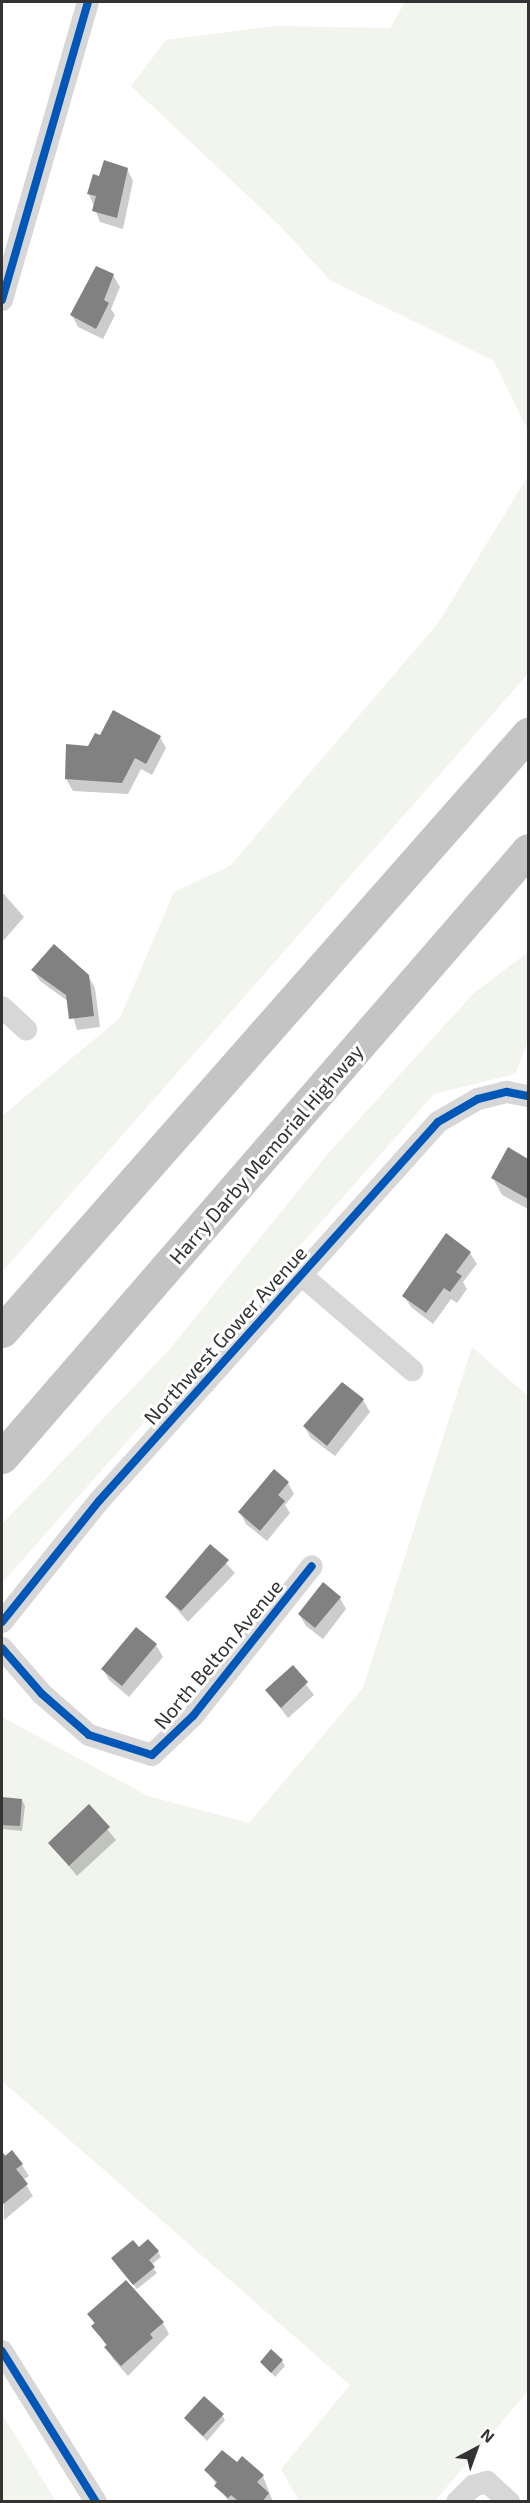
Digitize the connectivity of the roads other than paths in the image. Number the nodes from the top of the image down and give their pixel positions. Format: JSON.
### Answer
{"nodes":[{"id":1,"x":88,"y":2,"type":"edge"},
{"id":2,"x":2,"y":300,"type":"edge"},
{"id":3,"x":528,"y":734,"type":"edge"},
{"id":4,"x":528,"y":850,"type":"edge"},
{"id":5,"x":2,"y":1007,"type":"edge"},
{"id":6,"x":26,"y":1029,"type":"dead end"},
{"id":7,"x":528,"y":1096,"type":"edge"},
{"id":8,"x":300,"y":1275,"type":"junction"},
{"id":9,"x":2,"y":1331,"type":"edge"},
{"id":10,"x":412,"y":1370,"type":"dead end"},
{"id":11,"x":2,"y":1457,"type":"edge"},
{"id":12,"x":312,"y":1566,"type":"dead end"},
{"id":13,"x":2,"y":1622,"type":"edge"},
{"id":14,"x":2,"y":1648,"type":"edge"},
{"id":15,"x":2,"y":2351,"type":"edge"},
{"id":16,"x":96,"y":2502,"type":"edge"},
{"id":17,"x":457,"y":2502,"type":"edge"},
{"id":18,"x":508,"y":2502,"type":"edge"}],
"edges":[{"from":1,"to":2,"type":"street"},
{"from":3,"to":9,"type":"highway"},
{"from":4,"to":11,"type":"highway","name":"Harry Darby Memorial Highway"},
{"from":5,"to":6,"type":"street"},
{"from":7,"to":8,"type":"street","name":"Northwest Gower Avenue"},
{"from":8,"to":10,"type":"street"},
{"from":8,"to":13,"type":"street","name":"Northwest Gower Avenue"},
{"from":12,"to":14,"type":"street","name":"North Belton Avenue"},
{"from":15,"to":16,"type":"street"},
{"from":17,"to":18,"type":"street"}]}
